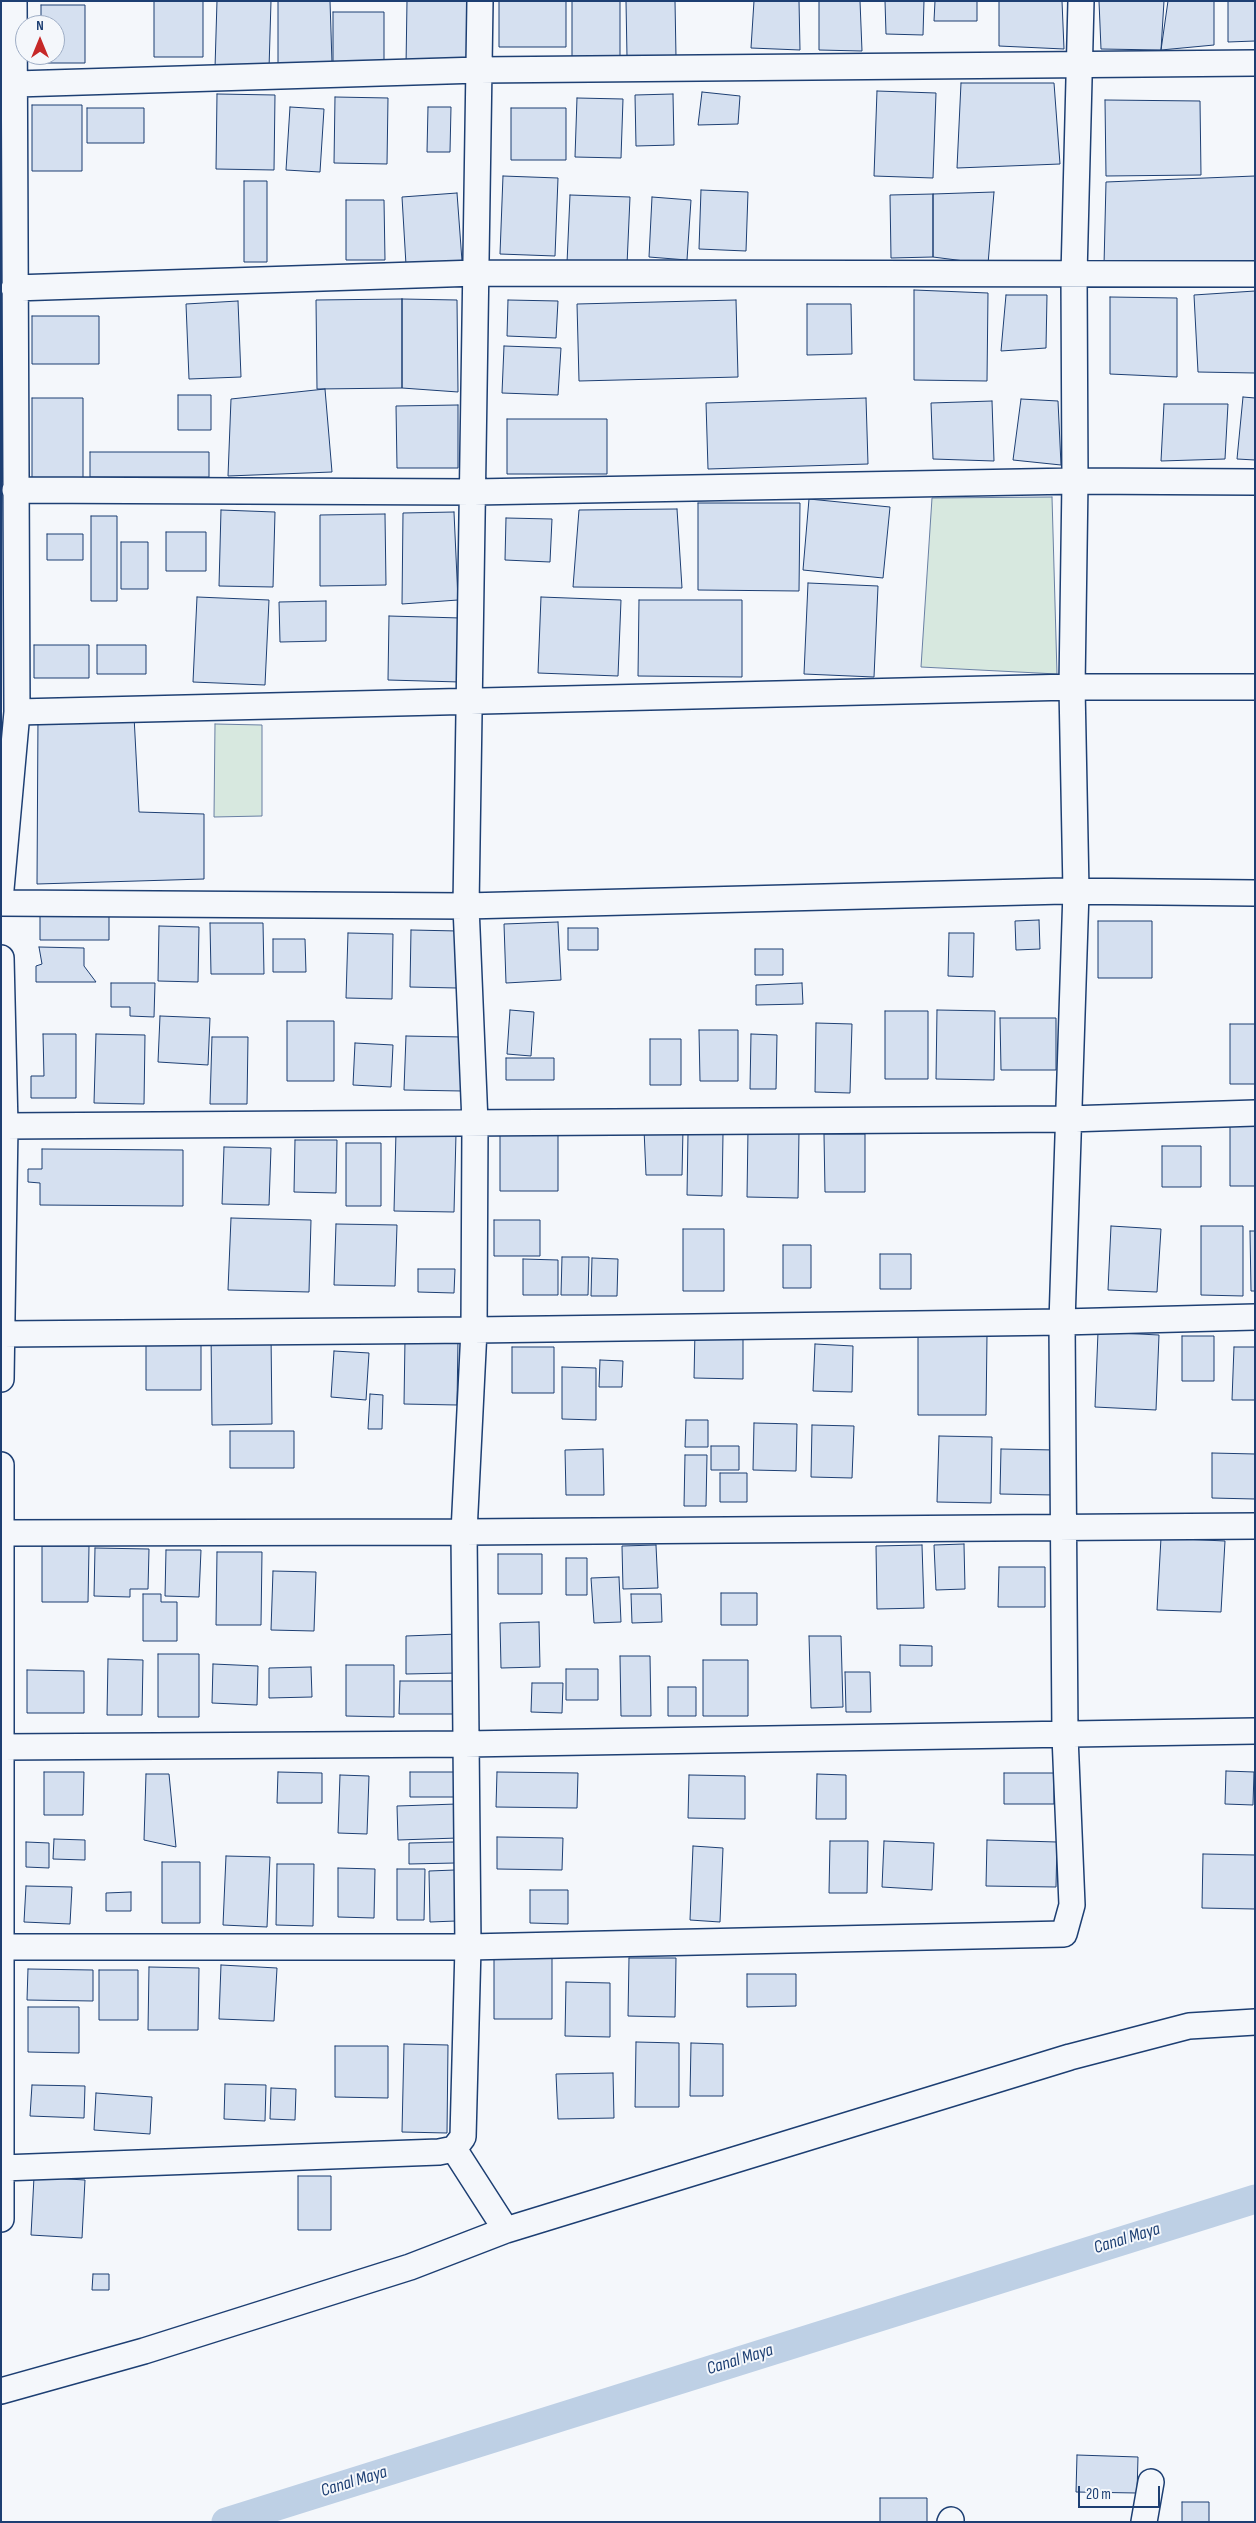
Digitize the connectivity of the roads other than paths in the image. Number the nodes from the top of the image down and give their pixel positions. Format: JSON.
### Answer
{"nodes":[{"id":1,"x":14,"y":1,"type":"edge"},
{"id":2,"x":480,"y":1,"type":"edge"},
{"id":3,"x":1081,"y":1,"type":"edge"},
{"id":4,"x":1255,"y":63,"type":"edge"},
{"id":5,"x":1079,"y":65,"type":"junction"},
{"id":6,"x":479,"y":70,"type":"junction"},
{"id":7,"x":16,"y":84,"type":"junction"},
{"id":8,"x":477,"y":273,"type":"junction"},
{"id":9,"x":1255,"y":274,"type":"edge"},
{"id":10,"x":1074,"y":275,"type":"junction"},
{"id":11,"x":14,"y":288,"type":"junction"},
{"id":12,"x":8,"y":372,"type":"edge"},
{"id":13,"x":1075,"y":481,"type":"junction"},
{"id":14,"x":1255,"y":482,"type":"edge"},
{"id":15,"x":15,"y":490,"type":"junction"},
{"id":16,"x":474,"y":492,"type":"junction"},
{"id":17,"x":1072,"y":687,"type":"junction"},
{"id":18,"x":1255,"y":687,"type":"edge"},
{"id":19,"x":469,"y":700,"type":"junction"},
{"id":20,"x":17,"y":712,"type":"junction"},
{"id":21,"x":1,"y":889,"type":"edge"},
{"id":22,"x":1076,"y":891,"type":"junction"},
{"id":23,"x":1255,"y":893,"type":"edge"},
{"id":24,"x":1,"y":903,"type":"edge"},
{"id":25,"x":466,"y":906,"type":"junction"},
{"id":26,"x":1,"y":958,"type":"edge"},
{"id":27,"x":1255,"y":1113,"type":"edge"},
{"id":28,"x":1068,"y":1119,"type":"junction"},
{"id":29,"x":475,"y":1123,"type":"junction"},
{"id":30,"x":5,"y":1126,"type":"junction"},
{"id":31,"x":1255,"y":1317,"type":"edge"},
{"id":32,"x":1062,"y":1322,"type":"junction"},
{"id":33,"x":474,"y":1330,"type":"junction"},
{"id":34,"x":3,"y":1334,"type":"junction"},
{"id":35,"x":1,"y":1379,"type":"edge"},
{"id":36,"x":1,"y":1464,"type":"edge"},
{"id":37,"x":1255,"y":1526,"type":"edge"},
{"id":38,"x":1063,"y":1527,"type":"junction"},
{"id":39,"x":464,"y":1532,"type":"junction"},
{"id":40,"x":3,"y":1533,"type":"junction"},
{"id":41,"x":1255,"y":1731,"type":"edge"},
{"id":42,"x":1065,"y":1736,"type":"junction"},
{"id":43,"x":465,"y":1744,"type":"junction"},
{"id":44,"x":2,"y":1747,"type":"edge"},
{"id":45,"x":2,"y":1947,"type":"edge"},
{"id":46,"x":468,"y":1947,"type":"junction"},
{"id":47,"x":1255,"y":2022,"type":"edge"},
{"id":48,"x":454,"y":2149,"type":"junction"},
{"id":49,"x":2,"y":2168,"type":"edge"},
{"id":50,"x":1,"y":2219,"type":"edge"},
{"id":51,"x":506,"y":2230,"type":"junction"},
{"id":52,"x":1,"y":2391,"type":"edge"},
{"id":53,"x":1151,"y":2482,"type":"dead end"},
{"id":54,"x":1144,"y":2522,"type":"edge"}],
"edges":[{"from":1,"to":7,"type":"street"},
{"from":2,"to":6,"type":"street"},
{"from":3,"to":5,"type":"street"},
{"from":4,"to":5,"type":"street"},
{"from":5,"to":6,"type":"street"},
{"from":5,"to":10,"type":"street"},
{"from":6,"to":7,"type":"street"},
{"from":6,"to":8,"type":"street"},
{"from":7,"to":11,"type":"street"},
{"from":8,"to":10,"type":"street"},
{"from":8,"to":11,"type":"street"},
{"from":8,"to":16,"type":"street"},
{"from":9,"to":10,"type":"street"},
{"from":10,"to":13,"type":"street"},
{"from":11,"to":12,"type":"street"},
{"from":12,"to":15,"type":"street"},
{"from":13,"to":14,"type":"street"},
{"from":13,"to":16,"type":"street"},
{"from":13,"to":17,"type":"street"},
{"from":15,"to":16,"type":"street"},
{"from":15,"to":20,"type":"street"},
{"from":16,"to":19,"type":"street"},
{"from":17,"to":18,"type":"street"},
{"from":17,"to":19,"type":"street"},
{"from":17,"to":22,"type":"street"},
{"from":19,"to":20,"type":"street"},
{"from":19,"to":25,"type":"street"},
{"from":20,"to":21,"type":"street"},
{"from":22,"to":23,"type":"street"},
{"from":22,"to":25,"type":"street"},
{"from":22,"to":28,"type":"street"},
{"from":24,"to":25,"type":"street"},
{"from":25,"to":29,"type":"street"},
{"from":26,"to":30,"type":"street"},
{"from":27,"to":28,"type":"street"},
{"from":28,"to":29,"type":"street"},
{"from":28,"to":32,"type":"street"},
{"from":29,"to":30,"type":"street"},
{"from":29,"to":33,"type":"street"},
{"from":30,"to":34,"type":"street"},
{"from":31,"to":32,"type":"street"},
{"from":32,"to":33,"type":"street"},
{"from":32,"to":38,"type":"street"},
{"from":33,"to":34,"type":"street"},
{"from":33,"to":39,"type":"street"},
{"from":34,"to":35,"type":"street"},
{"from":36,"to":40,"type":"street"},
{"from":37,"to":38,"type":"street"},
{"from":38,"to":39,"type":"street"},
{"from":38,"to":42,"type":"street"},
{"from":39,"to":40,"type":"street"},
{"from":39,"to":43,"type":"street"},
{"from":40,"to":44,"type":"street"},
{"from":41,"to":42,"type":"street"},
{"from":42,"to":43,"type":"street"},
{"from":42,"to":46,"type":"street"},
{"from":43,"to":44,"type":"street"},
{"from":43,"to":46,"type":"street"},
{"from":44,"to":45,"type":"street"},
{"from":45,"to":46,"type":"street"},
{"from":45,"to":49,"type":"street"},
{"from":46,"to":48,"type":"street"},
{"from":47,"to":51,"type":"street"},
{"from":48,"to":49,"type":"street"},
{"from":48,"to":51,"type":"street"},
{"from":49,"to":50,"type":"street"},
{"from":51,"to":52,"type":"street"},
{"from":53,"to":54,"type":"street"}]}
